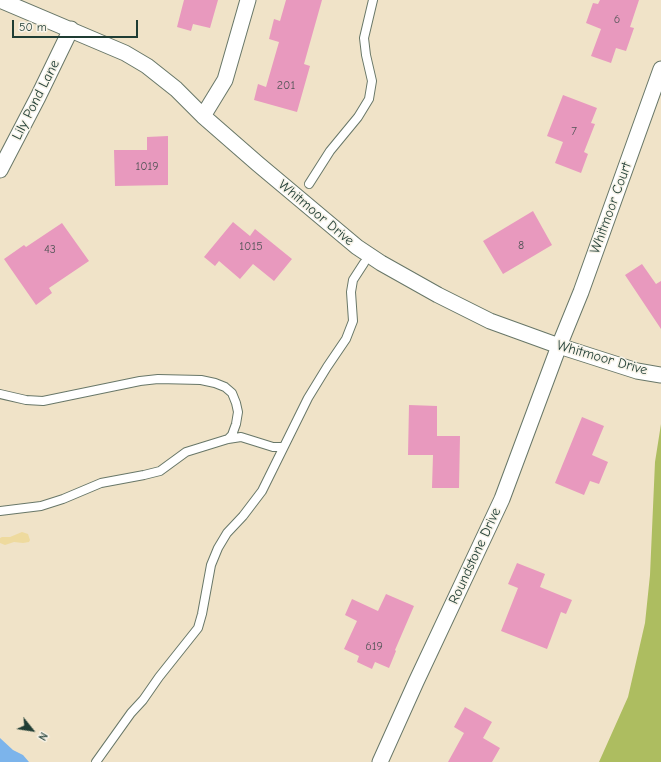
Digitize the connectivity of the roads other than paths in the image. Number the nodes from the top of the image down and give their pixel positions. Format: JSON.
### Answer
{"nodes":[{"id":1,"x":0,"y":0,"type":"edge"},
{"id":2,"x":248,"y":0,"type":"edge"},
{"id":3,"x":372,"y":0,"type":"edge"},
{"id":4,"x":71,"y":29,"type":"junction"},
{"id":5,"x":661,"y":69,"type":"edge"},
{"id":6,"x":203,"y":116,"type":"junction"},
{"id":7,"x":0,"y":170,"type":"edge"},
{"id":8,"x":309,"y":184,"type":"dead end"},
{"id":9,"x":364,"y":263,"type":"dead end"},
{"id":10,"x":559,"y":346,"type":"junction"},
{"id":11,"x":661,"y":374,"type":"edge"},
{"id":12,"x":0,"y":394,"type":"edge"},
{"id":13,"x":228,"y":439,"type":"junction"},
{"id":14,"x":283,"y":447,"type":"junction"},
{"id":15,"x":0,"y":511,"type":"edge"},
{"id":16,"x":96,"y":762,"type":"edge"},
{"id":17,"x":380,"y":762,"type":"edge"}],
"edges":[{"from":1,"to":4,"type":"street","name":"Whitmoor Drive"},
{"from":2,"to":6,"type":"street"},
{"from":3,"to":8,"type":"lane"},
{"from":4,"to":6,"type":"street","name":"Whitmoor Drive"},
{"from":4,"to":7,"type":"street","name":"Lily Pond Lane"},
{"from":5,"to":10,"type":"street","name":"Whitmoor Court"},
{"from":6,"to":10,"type":"street","name":"Whitmoor Drive"},
{"from":9,"to":14,"type":"lane"},
{"from":10,"to":11,"type":"street","name":"Whitmoor Drive"},
{"from":10,"to":17,"type":"street","name":"Roundstone Drive"},
{"from":12,"to":13,"type":"lane"},
{"from":13,"to":14,"type":"lane"},
{"from":13,"to":15,"type":"lane"},
{"from":14,"to":16,"type":"lane"}]}
